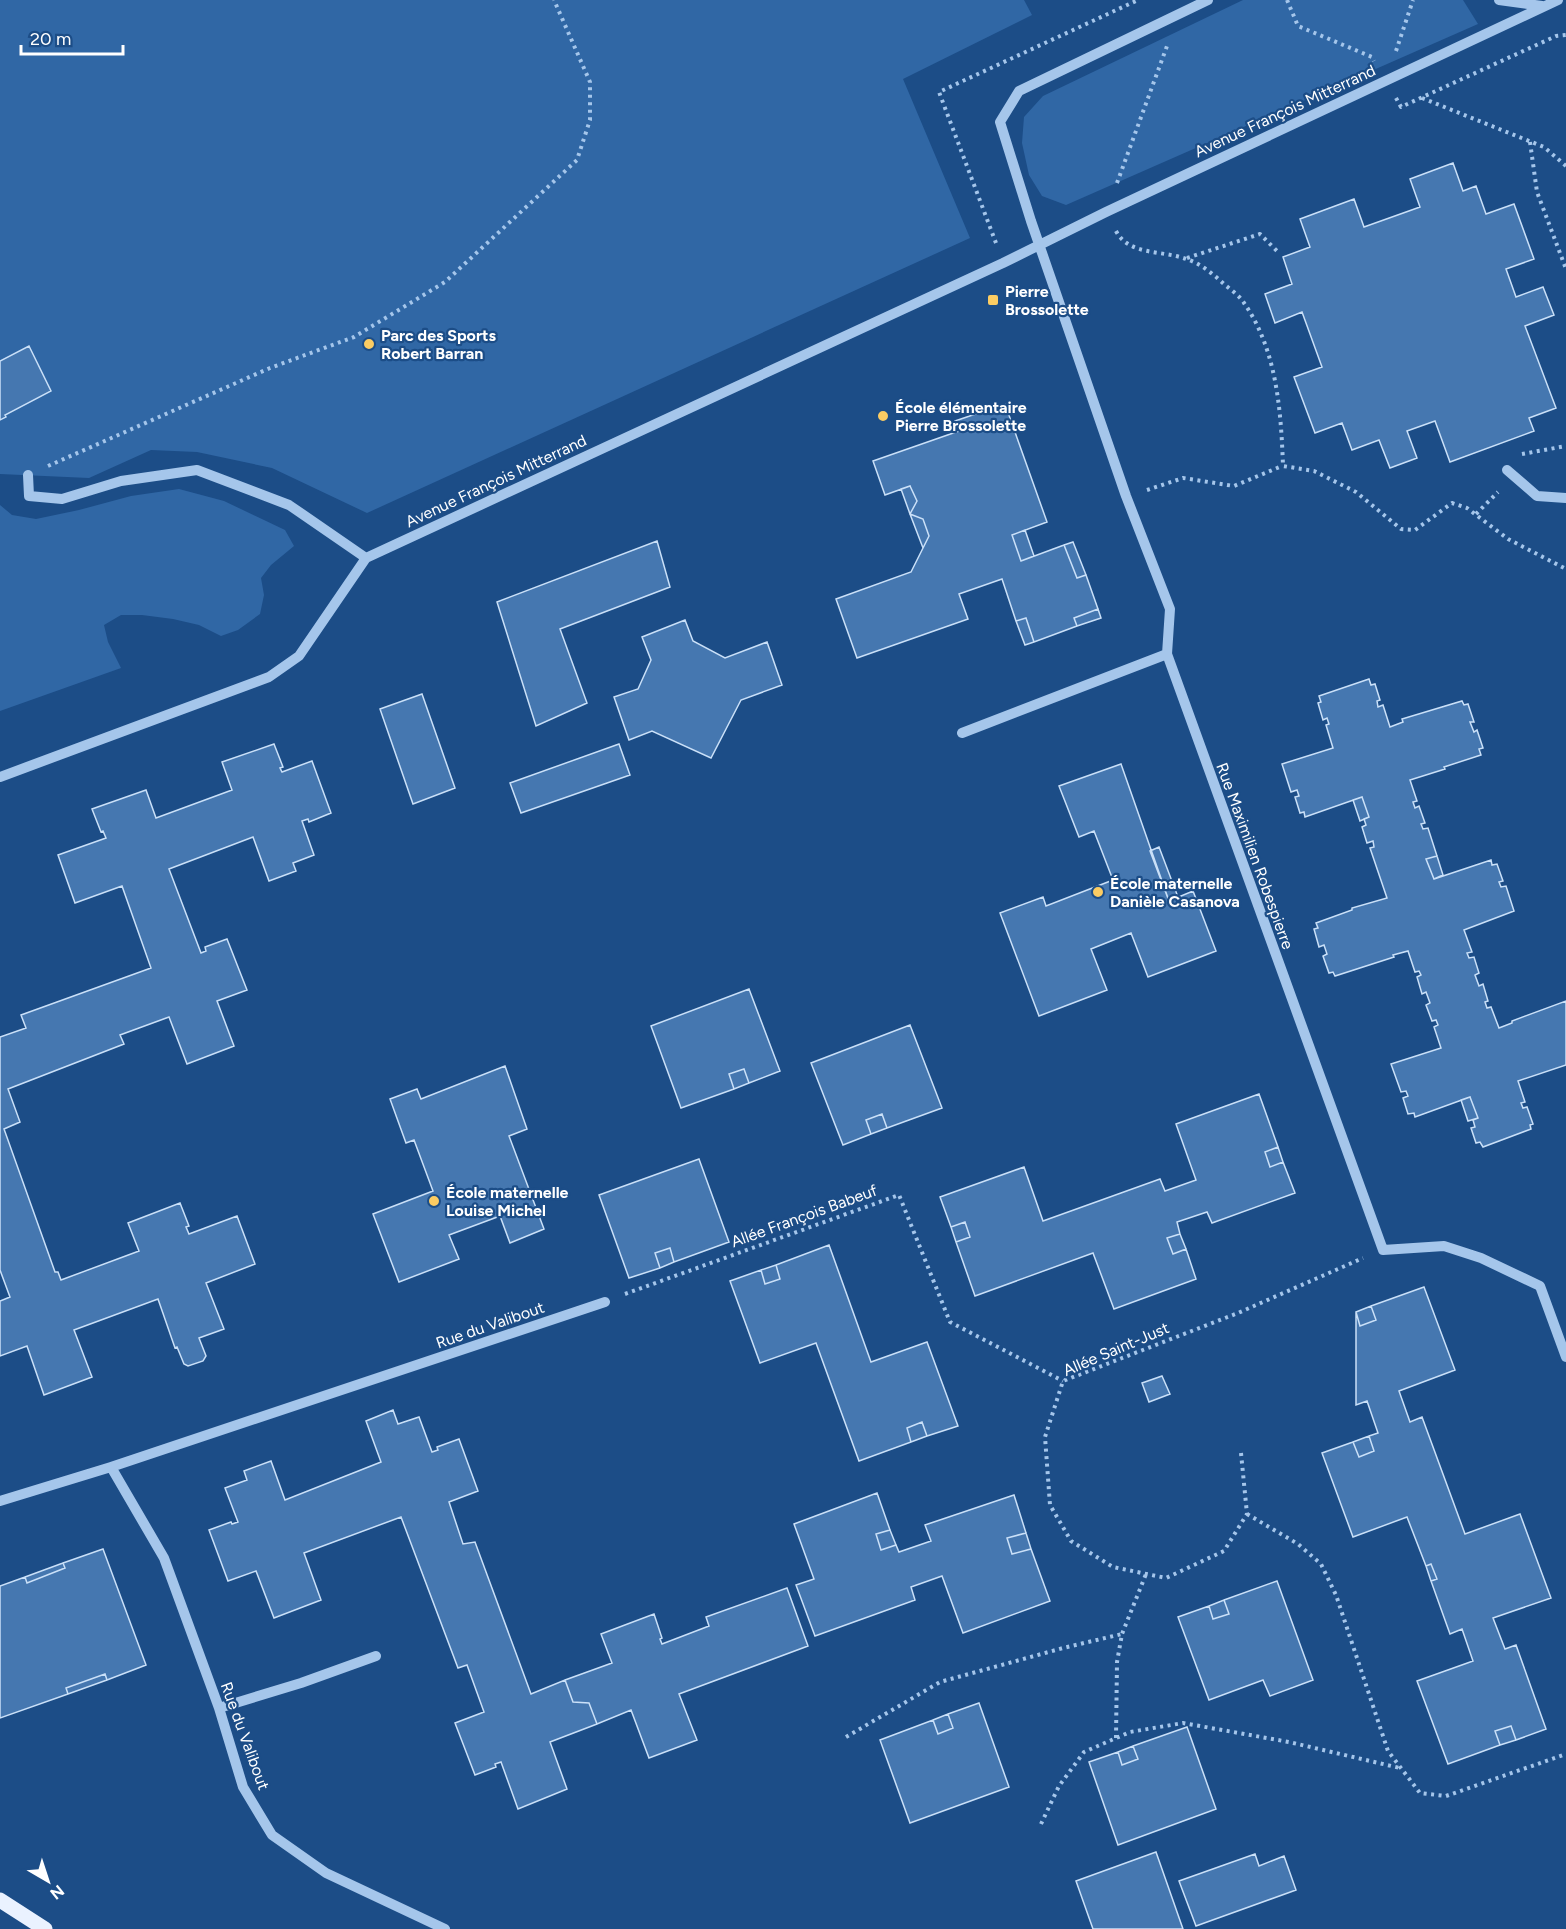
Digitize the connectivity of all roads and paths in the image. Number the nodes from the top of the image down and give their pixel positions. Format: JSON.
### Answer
{"nodes":[{"id":1,"x":554,"y":0,"type":"edge"},
{"id":2,"x":1208,"y":0,"type":"edge"},
{"id":3,"x":1287,"y":0,"type":"edge"},
{"id":4,"x":1413,"y":0,"type":"edge"},
{"id":5,"x":1499,"y":0,"type":"edge"},
{"id":6,"x":1558,"y":0,"type":"edge"},
{"id":7,"x":1543,"y":6,"type":"junction"},
{"id":8,"x":1178,"y":14,"type":"junction"},
{"id":9,"x":1566,"y":34,"type":"edge"},
{"id":10,"x":1387,"y":80,"type":"junction"},
{"id":11,"x":1421,"y":98,"type":"junction"},
{"id":12,"x":1530,"y":141,"type":"junction"},
{"id":13,"x":1566,"y":166,"type":"edge"},
{"id":14,"x":1106,"y":212,"type":"junction"},
{"id":15,"x":1039,"y":244,"type":"junction"},
{"id":16,"x":1278,"y":252,"type":"dead end"},
{"id":17,"x":1187,"y":259,"type":"junction"},
{"id":18,"x":1566,"y":269,"type":"edge"},
{"id":19,"x":68,"y":458,"type":"dead end"},
{"id":20,"x":1283,"y":466,"type":"junction"},
{"id":21,"x":1510,"y":473,"type":"joint"},
{"id":22,"x":28,"y":475,"type":"dead end"},
{"id":23,"x":1126,"y":496,"type":"junction"},
{"id":24,"x":1566,"y":498,"type":"edge"},
{"id":25,"x":1476,"y":514,"type":"junction"},
{"id":26,"x":366,"y":558,"type":"junction"},
{"id":27,"x":1566,"y":569,"type":"edge"},
{"id":28,"x":1167,"y":654,"type":"junction"},
{"id":29,"x":962,"y":733,"type":"dead end"},
{"id":30,"x":0,"y":777,"type":"edge"},
{"id":31,"x":1383,"y":1250,"type":"junction"},
{"id":32,"x":605,"y":1302,"type":"joint"},
{"id":33,"x":1566,"y":1357,"type":"edge"},
{"id":34,"x":1063,"y":1381,"type":"junction"},
{"id":35,"x":1241,"y":1453,"type":"dead end"},
{"id":36,"x":111,"y":1467,"type":"junction"},
{"id":37,"x":0,"y":1501,"type":"edge"},
{"id":38,"x":1247,"y":1514,"type":"junction"},
{"id":39,"x":1146,"y":1574,"type":"junction"},
{"id":40,"x":1122,"y":1634,"type":"junction"},
{"id":41,"x":376,"y":1656,"type":"dead end"},
{"id":42,"x":219,"y":1708,"type":"junction"},
{"id":43,"x":846,"y":1737,"type":"dead end"},
{"id":44,"x":1116,"y":1738,"type":"junction"},
{"id":45,"x":1566,"y":1754,"type":"edge"},
{"id":46,"x":1400,"y":1768,"type":"junction"},
{"id":47,"x":1041,"y":1824,"type":"dead end"},
{"id":48,"x":0,"y":1900,"type":"edge"},
{"id":49,"x":45,"y":1929,"type":"edge"},
{"id":50,"x":445,"y":1929,"type":"edge"}],
"edges":[{"from":1,"to":19,"type":"path"},
{"from":2,"to":8,"type":"street"},
{"from":3,"to":10,"type":"path"},
{"from":4,"to":10,"type":"path"},
{"from":5,"to":7,"type":"street","name":"Avenue François Mitterrand"},
{"from":6,"to":7,"type":"street","name":"Avenue François Mitterrand"},
{"from":7,"to":10,"type":"street","name":"Avenue François Mitterrand"},
{"from":8,"to":14,"type":"path"},
{"from":8,"to":15,"type":"street"},
{"from":9,"to":11,"type":"path"},
{"from":10,"to":11,"type":"path"},
{"from":10,"to":14,"type":"street","name":"Avenue François Mitterrand"},
{"from":11,"to":12,"type":"path"},
{"from":12,"to":13,"type":"path"},
{"from":12,"to":18,"type":"path"},
{"from":14,"to":15,"type":"street","name":"Avenue François Mitterrand"},
{"from":14,"to":17,"type":"path"},
{"from":15,"to":23,"type":"street","name":"Rue Maximilien Robespierre"},
{"from":15,"to":26,"type":"street","name":"Avenue François Mitterrand"},
{"from":16,"to":17,"type":"path"},
{"from":17,"to":20,"type":"path"},
{"from":20,"to":23,"type":"path"},
{"from":20,"to":25,"type":"path"},
{"from":21,"to":24,"type":"street"},
{"from":21,"to":25,"type":"path"},
{"from":22,"to":26,"type":"street"},
{"from":23,"to":28,"type":"street","name":"Rue Maximilien Robespierre"},
{"from":25,"to":27,"type":"path"},
{"from":26,"to":30,"type":"street"},
{"from":28,"to":29,"type":"street"},
{"from":28,"to":31,"type":"street","name":"Rue Maximilien Robespierre"},
{"from":31,"to":33,"type":"street"},
{"from":31,"to":34,"type":"path","name":"Allée Saint-Just"},
{"from":32,"to":34,"type":"path","name":"Allée François Babeuf"},
{"from":32,"to":36,"type":"street","name":"Rue du Valibout"},
{"from":34,"to":39,"type":"path","name":"Allée Saint-Just"},
{"from":35,"to":38,"type":"path"},
{"from":36,"to":37,"type":"street","name":"Rue du Valibout"},
{"from":36,"to":42,"type":"street","name":"Rue du Valibout"},
{"from":38,"to":39,"type":"path","name":"Allée Saint-Just"},
{"from":38,"to":46,"type":"path"},
{"from":39,"to":40,"type":"path"},
{"from":40,"to":43,"type":"path"},
{"from":40,"to":44,"type":"path"},
{"from":41,"to":42,"type":"street"},
{"from":42,"to":50,"type":"street","name":"Rue du Valibout"},
{"from":44,"to":46,"type":"path"},
{"from":44,"to":47,"type":"path"},
{"from":45,"to":46,"type":"path"},
{"from":48,"to":49,"type":"main road"}]}
